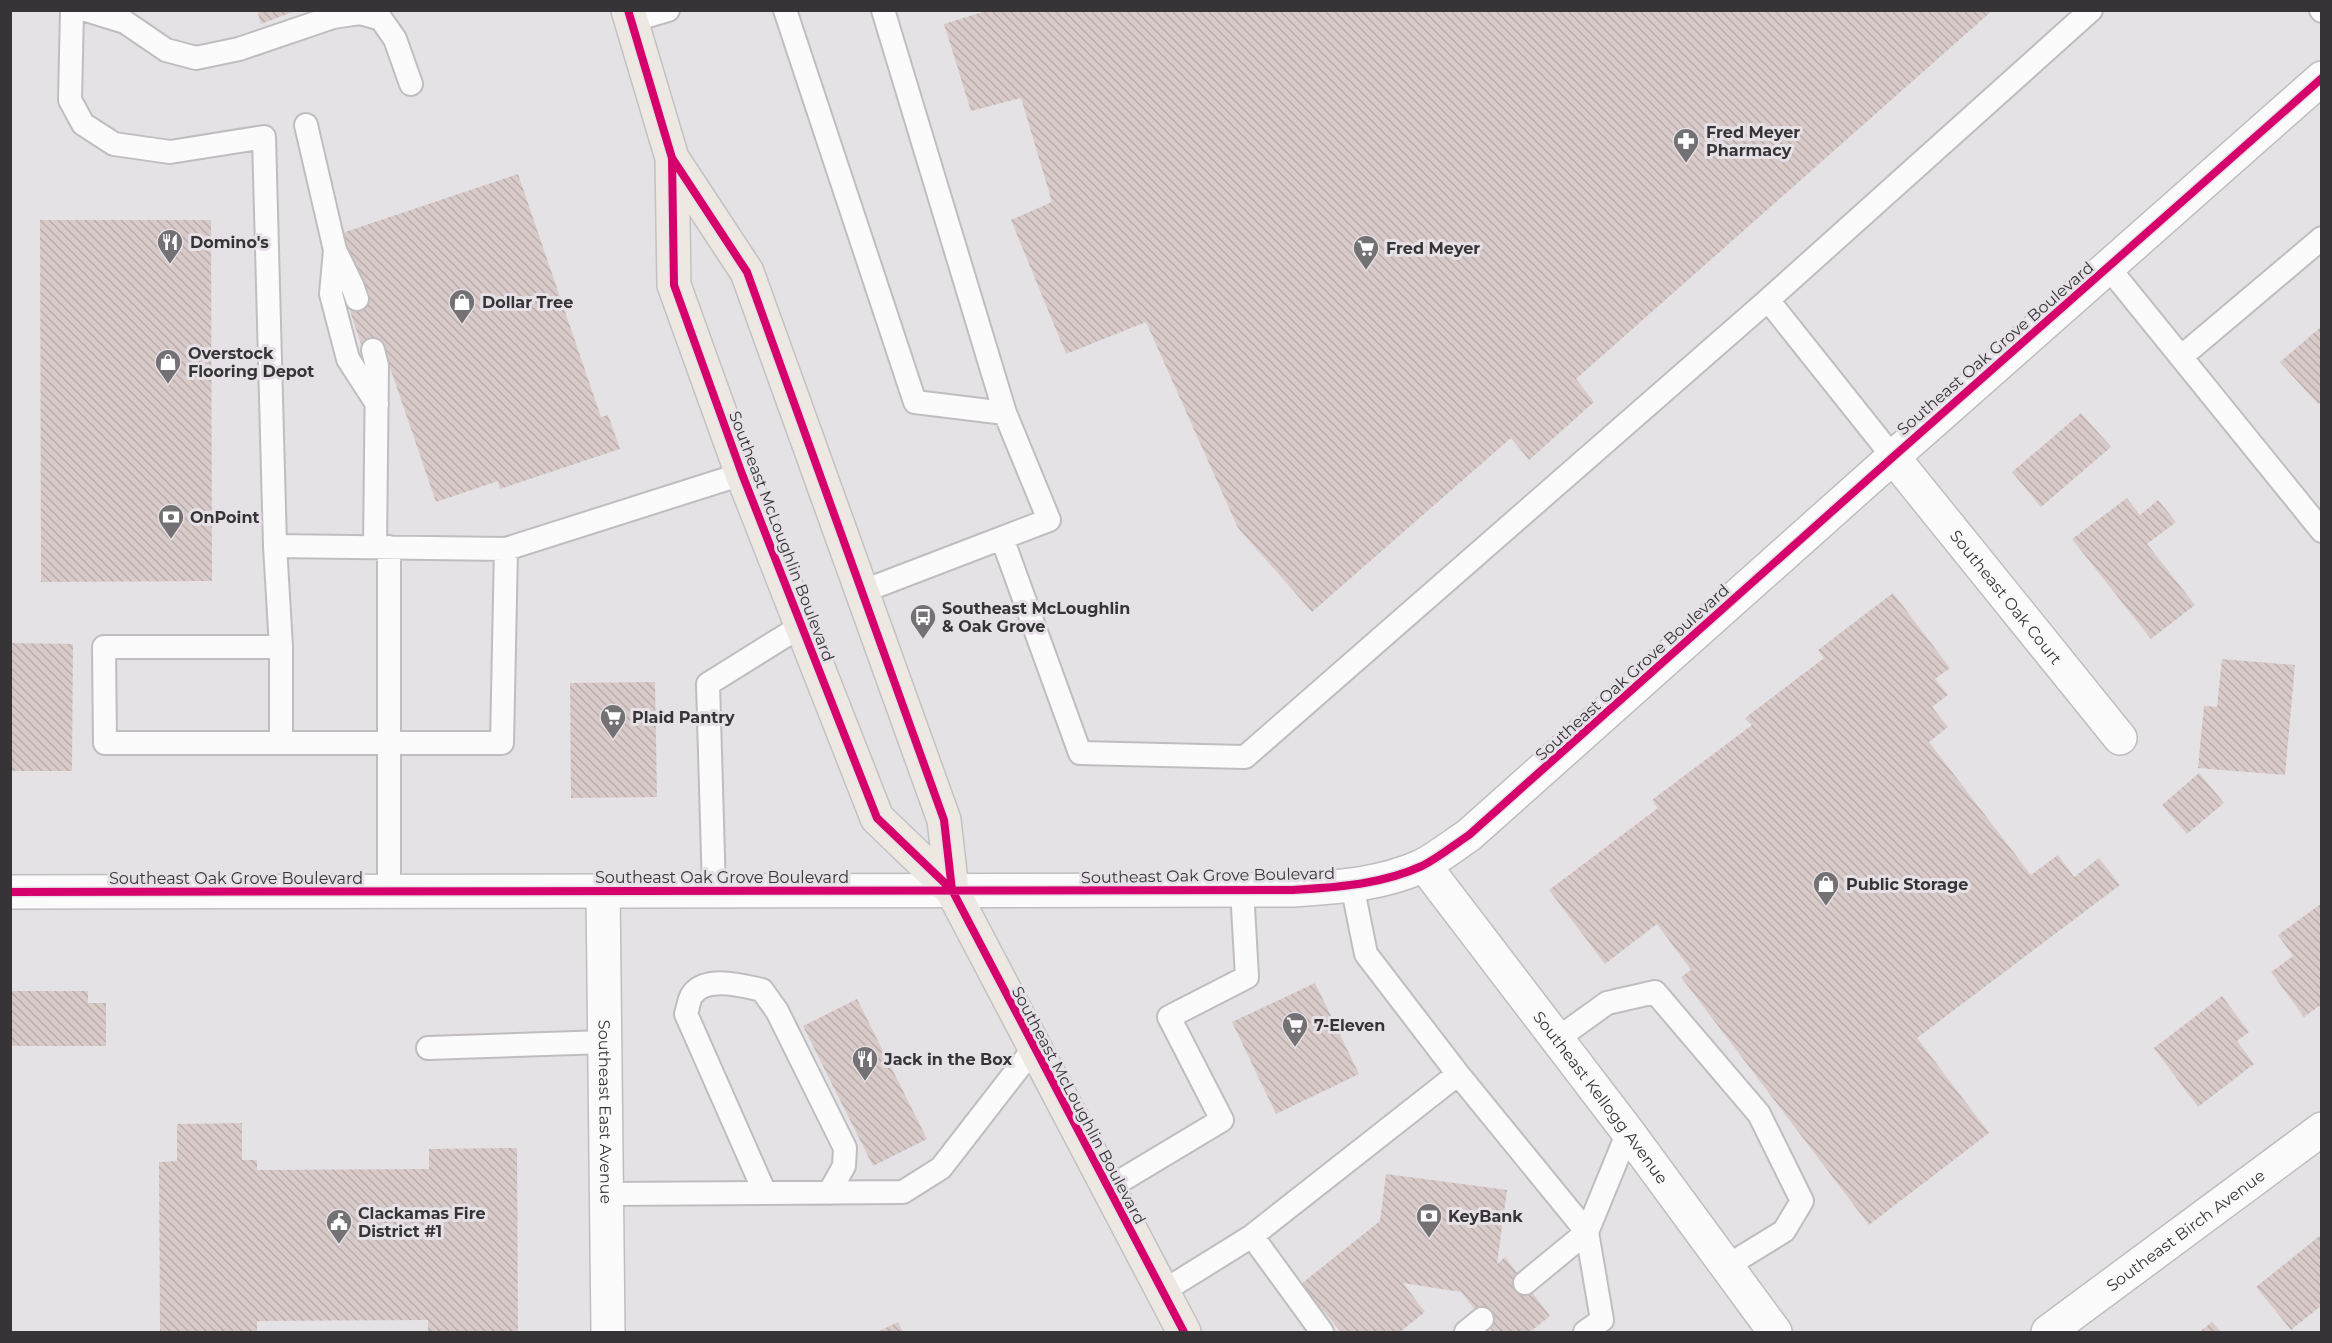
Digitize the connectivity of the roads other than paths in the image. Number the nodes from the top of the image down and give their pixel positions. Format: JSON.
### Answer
{"nodes":[{"id":1,"x":72,"y":10,"type":"edge"},
{"id":2,"x":86,"y":10,"type":"edge"},
{"id":3,"x":669,"y":10,"type":"edge"},
{"id":4,"x":785,"y":10,"type":"edge"},
{"id":5,"x":883,"y":10,"type":"edge"},
{"id":6,"x":2091,"y":10,"type":"edge"},
{"id":7,"x":630,"y":16,"type":"edge"},
{"id":8,"x":2322,"y":78,"type":"edge"},
{"id":9,"x":411,"y":84,"type":"dead end"},
{"id":10,"x":306,"y":125,"type":"dead end"},
{"id":11,"x":672,"y":158,"type":"junction"},
{"id":12,"x":2322,"y":238,"type":"edge"},
{"id":13,"x":334,"y":250,"type":"junction"},
{"id":14,"x":2108,"y":267,"type":"junction"},
{"id":15,"x":357,"y":299,"type":"dead end"},
{"id":16,"x":1768,"y":300,"type":"junction"},
{"id":17,"x":373,"y":350,"type":"dead end"},
{"id":18,"x":2181,"y":357,"type":"junction"},
{"id":19,"x":376,"y":405,"type":"junction"},
{"id":20,"x":1005,"y":413,"type":"junction"},
{"id":21,"x":1893,"y":457,"type":"junction"},
{"id":22,"x":742,"y":474,"type":"junction"},
{"id":23,"x":2322,"y":531,"type":"edge"},
{"id":24,"x":1002,"y":538,"type":"junction"},
{"id":25,"x":275,"y":546,"type":"junction"},
{"id":26,"x":382,"y":547,"type":"junction"},
{"id":27,"x":506,"y":549,"type":"junction"},
{"id":28,"x":861,"y":592,"type":"junction"},
{"id":29,"x":801,"y":626,"type":"junction"},
{"id":30,"x":281,"y":647,"type":"junction"},
{"id":31,"x":2120,"y":738,"type":"dead end"},
{"id":32,"x":281,"y":743,"type":"junction"},
{"id":33,"x":389,"y":743,"type":"junction"},
{"id":34,"x":1425,"y":865,"type":"junction"},
{"id":35,"x":1352,"y":885,"type":"junction"},
{"id":36,"x":603,"y":890,"type":"junction"},
{"id":37,"x":952,"y":890,"type":"junction"},
{"id":38,"x":1242,"y":890,"type":"junction"},
{"id":39,"x":389,"y":891,"type":"junction"},
{"id":40,"x":714,"y":891,"type":"junction"},
{"id":41,"x":10,"y":892,"type":"edge"},
{"id":42,"x":1557,"y":1039,"type":"junction"},
{"id":43,"x":605,"y":1042,"type":"junction"},
{"id":44,"x":428,"y":1048,"type":"dead end"},
{"id":45,"x":1034,"y":1048,"type":"junction"},
{"id":46,"x":1458,"y":1074,"type":"junction"},
{"id":47,"x":2322,"y":1129,"type":"edge"},
{"id":48,"x":1628,"y":1132,"type":"junction"},
{"id":49,"x":1107,"y":1189,"type":"junction"},
{"id":50,"x":765,"y":1193,"type":"junction"},
{"id":51,"x":829,"y":1193,"type":"junction"},
{"id":52,"x":606,"y":1194,"type":"junction"},
{"id":53,"x":1587,"y":1232,"type":"junction"},
{"id":54,"x":1252,"y":1236,"type":"junction"},
{"id":55,"x":1727,"y":1266,"type":"junction"},
{"id":56,"x":1525,"y":1283,"type":"dead end"},
{"id":57,"x":1162,"y":1292,"type":"junction"},
{"id":58,"x":608,"y":1332,"type":"edge"},
{"id":59,"x":1184,"y":1332,"type":"edge"},
{"id":60,"x":1322,"y":1332,"type":"edge"},
{"id":61,"x":1585,"y":1332,"type":"edge"},
{"id":62,"x":1775,"y":1332,"type":"edge"},
{"id":63,"x":2048,"y":1332,"type":"edge"}],
"edges":[{"from":1,"to":25,"type":"lane"},
{"from":2,"to":9,"type":"lane"},
{"from":3,"to":7,"type":"lane"},
{"from":4,"to":20,"type":"lane"},
{"from":5,"to":20,"type":"lane"},
{"from":6,"to":16,"type":"lane"},
{"from":7,"to":11,"type":"main road","name":"Southeast McLoughlin Boulevard"},
{"from":8,"to":14,"type":"street","name":"Southeast Oak Grove Boulevard"},
{"from":10,"to":13,"type":"lane"},
{"from":11,"to":22,"type":"main road","name":"Southeast McLoughlin Boulevard"},
{"from":11,"to":28,"type":"main road","name":"Southeast McLoughlin Boulevard"},
{"from":12,"to":18,"type":"lane"},
{"from":13,"to":15,"type":"lane"},
{"from":13,"to":19,"type":"lane"},
{"from":14,"to":18,"type":"lane"},
{"from":14,"to":21,"type":"street","name":"Southeast Oak Grove Boulevard"},
{"from":16,"to":21,"type":"lane"},
{"from":16,"to":24,"type":"lane"},
{"from":17,"to":19,"type":"lane"},
{"from":18,"to":23,"type":"lane"},
{"from":19,"to":26,"type":"lane"},
{"from":20,"to":24,"type":"lane"},
{"from":21,"to":31,"type":"street","name":"Southeast Oak Court"},
{"from":21,"to":34,"type":"street","name":"Southeast Oak Grove Boulevard"},
{"from":22,"to":27,"type":"lane"},
{"from":22,"to":29,"type":"main road","name":"Southeast McLoughlin Boulevard"},
{"from":24,"to":28,"type":"lane"},
{"from":25,"to":26,"type":"lane"},
{"from":25,"to":30,"type":"lane"},
{"from":26,"to":27,"type":"lane"},
{"from":26,"to":33,"type":"lane"},
{"from":27,"to":33,"type":"lane"},
{"from":28,"to":37,"type":"main road","name":"Southeast McLoughlin Boulevard"},
{"from":29,"to":37,"type":"main road","name":"Southeast McLoughlin Boulevard"},
{"from":29,"to":40,"type":"lane"},
{"from":30,"to":32,"type":"lane"},
{"from":30,"to":32,"type":"lane"},
{"from":32,"to":33,"type":"lane"},
{"from":33,"to":39,"type":"lane"},
{"from":34,"to":35,"type":"street","name":"Southeast Oak Grove Boulevard"},
{"from":34,"to":42,"type":"street","name":"Southeast Kellogg Avenue"},
{"from":35,"to":38,"type":"street","name":"Southeast Oak Grove Boulevard"},
{"from":35,"to":46,"type":"lane"},
{"from":36,"to":39,"type":"street","name":"Southeast Oak Grove Boulevard"},
{"from":36,"to":40,"type":"street","name":"Southeast Oak Grove Boulevard"},
{"from":36,"to":43,"type":"street","name":"Southeast East Avenue"},
{"from":37,"to":38,"type":"street","name":"Southeast Oak Grove Boulevard"},
{"from":37,"to":40,"type":"street","name":"Southeast Oak Grove Boulevard"},
{"from":37,"to":45,"type":"main road","name":"Southeast McLoughlin Boulevard"},
{"from":38,"to":49,"type":"lane"},
{"from":39,"to":41,"type":"street","name":"Southeast Oak Grove Boulevard"},
{"from":42,"to":48,"type":"street","name":"Southeast Kellogg Avenue"},
{"from":42,"to":55,"type":"lane"},
{"from":43,"to":44,"type":"lane"},
{"from":43,"to":52,"type":"street","name":"Southeast East Avenue"},
{"from":45,"to":49,"type":"main road","name":"Southeast McLoughlin Boulevard"},
{"from":45,"to":51,"type":"lane"},
{"from":46,"to":53,"type":"lane"},
{"from":46,"to":54,"type":"lane"},
{"from":47,"to":63,"type":"street","name":"Southeast Birch Avenue"},
{"from":48,"to":53,"type":"lane"},
{"from":48,"to":55,"type":"street","name":"Southeast Kellogg Avenue"},
{"from":49,"to":57,"type":"main road","name":"Southeast McLoughlin Boulevard"},
{"from":50,"to":51,"type":"lane"},
{"from":50,"to":51,"type":"lane"},
{"from":50,"to":52,"type":"lane"},
{"from":52,"to":58,"type":"street","name":"Southeast East Avenue"},
{"from":53,"to":56,"type":"lane"},
{"from":53,"to":61,"type":"lane"},
{"from":54,"to":57,"type":"lane"},
{"from":54,"to":60,"type":"lane"},
{"from":55,"to":62,"type":"street","name":"Southeast Kellogg Avenue"},
{"from":57,"to":59,"type":"main road","name":"Southeast McLoughlin Boulevard"}]}
